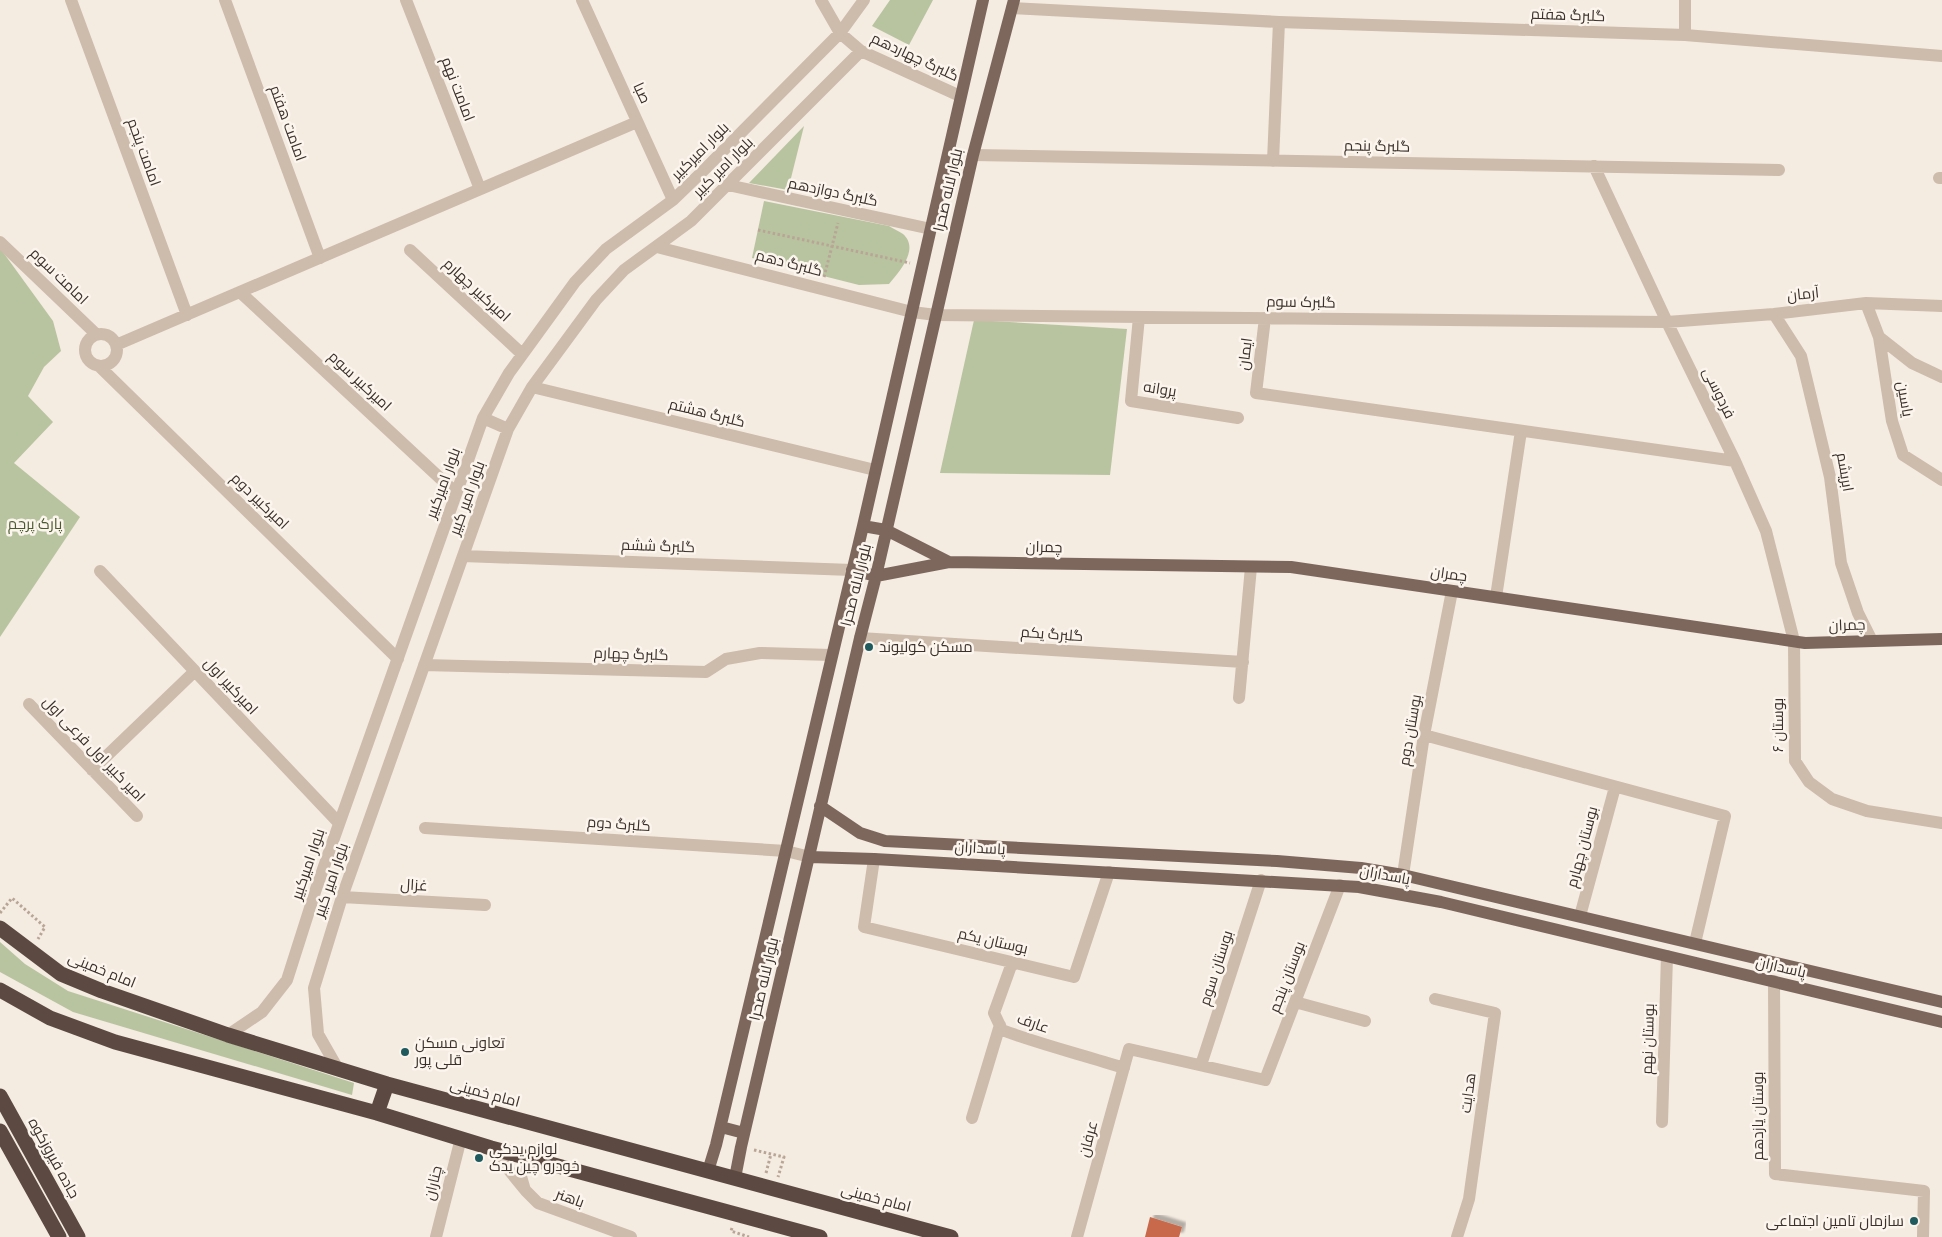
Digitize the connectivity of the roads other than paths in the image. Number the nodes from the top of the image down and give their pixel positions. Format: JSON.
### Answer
{"nodes":[{"id":1,"x":71,"y":0,"type":"edge"},
{"id":2,"x":225,"y":0,"type":"edge"},
{"id":3,"x":406,"y":0,"type":"edge"},
{"id":4,"x":582,"y":0,"type":"edge"},
{"id":5,"x":821,"y":0,"type":"edge"},
{"id":6,"x":864,"y":0,"type":"edge"},
{"id":7,"x":982,"y":0,"type":"edge"},
{"id":8,"x":1685,"y":0,"type":"edge"},
{"id":9,"x":1013,"y":4,"type":"edge"},
{"id":10,"x":1279,"y":22,"type":"junction"},
{"id":11,"x":840,"y":33,"type":"junction"},
{"id":12,"x":1685,"y":35,"type":"junction"},
{"id":13,"x":861,"y":51,"type":"junction"},
{"id":14,"x":1942,"y":56,"type":"edge"},
{"id":15,"x":960,"y":96,"type":"junction"},
{"id":16,"x":637,"y":122,"type":"junction"},
{"id":17,"x":973,"y":155,"type":"junction"},
{"id":18,"x":1273,"y":160,"type":"junction"},
{"id":19,"x":1594,"y":166,"type":"junction"},
{"id":20,"x":1779,"y":170,"type":"dead end"},
{"id":21,"x":728,"y":185,"type":"junction"},
{"id":22,"x":480,"y":189,"type":"junction"},
{"id":23,"x":673,"y":200,"type":"junction"},
{"id":24,"x":931,"y":229,"type":"junction"},
{"id":25,"x":0,"y":242,"type":"edge"},
{"id":26,"x":657,"y":247,"type":"junction"},
{"id":27,"x":410,"y":250,"type":"dead end"},
{"id":28,"x":320,"y":258,"type":"junction"},
{"id":29,"x":240,"y":292,"type":"junction"},
{"id":30,"x":1866,"y":303,"type":"junction"},
{"id":31,"x":1942,"y":306,"type":"edge"},
{"id":32,"x":912,"y":312,"type":"junction"},
{"id":33,"x":1774,"y":314,"type":"junction"},
{"id":34,"x":187,"y":315,"type":"junction"},
{"id":35,"x":936,"y":315,"type":"junction"},
{"id":36,"x":1139,"y":317,"type":"junction"},
{"id":37,"x":1265,"y":318,"type":"junction"},
{"id":38,"x":1667,"y":322,"type":"junction"},
{"id":39,"x":96,"y":334,"type":"junction"},
{"id":40,"x":1879,"y":337,"type":"junction"},
{"id":41,"x":116,"y":345,"type":"junction"},
{"id":42,"x":522,"y":354,"type":"junction"},
{"id":43,"x":99,"y":366,"type":"junction"},
{"id":44,"x":1942,"y":377,"type":"edge"},
{"id":45,"x":532,"y":388,"type":"junction"},
{"id":46,"x":483,"y":418,"type":"junction"},
{"id":47,"x":1238,"y":418,"type":"dead end"},
{"id":48,"x":508,"y":429,"type":"junction"},
{"id":49,"x":1521,"y":431,"type":"junction"},
{"id":50,"x":1735,"y":461,"type":"junction"},
{"id":51,"x":875,"y":470,"type":"junction"},
{"id":52,"x":1942,"y":480,"type":"edge"},
{"id":53,"x":456,"y":493,"type":"junction"},
{"id":54,"x":863,"y":526,"type":"junction"},
{"id":55,"x":886,"y":530,"type":"junction"},
{"id":56,"x":463,"y":556,"type":"junction"},
{"id":57,"x":949,"y":562,"type":"junction"},
{"id":58,"x":1251,"y":567,"type":"junction"},
{"id":59,"x":852,"y":570,"type":"junction"},
{"id":60,"x":100,"y":571,"type":"dead end"},
{"id":61,"x":876,"y":576,"type":"junction"},
{"id":62,"x":1452,"y":591,"type":"junction"},
{"id":63,"x":1496,"y":597,"type":"junction"},
{"id":64,"x":860,"y":638,"type":"junction"},
{"id":65,"x":1942,"y":638,"type":"edge"},
{"id":66,"x":1794,"y":641,"type":"junction"},
{"id":67,"x":1872,"y":641,"type":"junction"},
{"id":68,"x":831,"y":655,"type":"junction"},
{"id":69,"x":398,"y":659,"type":"junction"},
{"id":70,"x":1242,"y":662,"type":"junction"},
{"id":71,"x":424,"y":665,"type":"junction"},
{"id":72,"x":195,"y":671,"type":"junction"},
{"id":73,"x":1239,"y":698,"type":"dead end"},
{"id":74,"x":29,"y":704,"type":"dead end"},
{"id":75,"x":1424,"y":735,"type":"junction"},
{"id":76,"x":92,"y":770,"type":"junction"},
{"id":77,"x":1615,"y":786,"type":"junction"},
{"id":78,"x":820,"y":806,"type":"junction"},
{"id":79,"x":137,"y":816,"type":"dead end"},
{"id":80,"x":339,"y":823,"type":"junction"},
{"id":81,"x":1942,"y":823,"type":"edge"},
{"id":82,"x":425,"y":828,"type":"dead end"},
{"id":83,"x":786,"y":851,"type":"junction"},
{"id":84,"x":1110,"y":853,"type":"junction"},
{"id":85,"x":810,"y":857,"type":"junction"},
{"id":86,"x":874,"y":858,"type":"junction"},
{"id":87,"x":1109,"y":872,"type":"junction"},
{"id":88,"x":1403,"y":875,"type":"junction"},
{"id":89,"x":1261,"y":880,"type":"junction"},
{"id":90,"x":1340,"y":885,"type":"junction"},
{"id":91,"x":342,"y":897,"type":"junction"},
{"id":92,"x":485,"y":905,"type":"dead end"},
{"id":93,"x":1580,"y":916,"type":"junction"},
{"id":94,"x":0,"y":928,"type":"edge"},
{"id":95,"x":1695,"y":943,"type":"junction"},
{"id":96,"x":1667,"y":956,"type":"junction"},
{"id":97,"x":1012,"y":963,"type":"junction"},
{"id":98,"x":1778,"y":963,"type":"junction"},
{"id":99,"x":1774,"y":982,"type":"junction"},
{"id":100,"x":0,"y":990,"type":"edge"},
{"id":101,"x":1435,"y":1000,"type":"dead end"},
{"id":102,"x":1295,"y":1002,"type":"junction"},
{"id":103,"x":1942,"y":1002,"type":"edge"},
{"id":104,"x":1365,"y":1021,"type":"dead end"},
{"id":105,"x":1942,"y":1022,"type":"edge"},
{"id":106,"x":1000,"y":1024,"type":"junction"},
{"id":107,"x":228,"y":1035,"type":"junction"},
{"id":108,"x":1201,"y":1065,"type":"junction"},
{"id":109,"x":1124,"y":1068,"type":"junction"},
{"id":110,"x":338,"y":1069,"type":"junction"},
{"id":111,"x":387,"y":1084,"type":"junction"},
{"id":112,"x":0,"y":1096,"type":"edge"},
{"id":113,"x":377,"y":1113,"type":"junction"},
{"id":114,"x":972,"y":1118,"type":"dead end"},
{"id":115,"x":1662,"y":1122,"type":"dead end"},
{"id":116,"x":721,"y":1127,"type":"junction"},
{"id":117,"x":744,"y":1133,"type":"junction"},
{"id":118,"x":2,"y":1136,"type":"edge"},
{"id":119,"x":461,"y":1138,"type":"junction"},
{"id":120,"x":492,"y":1148,"type":"junction"},
{"id":121,"x":536,"y":1160,"type":"junction"},
{"id":122,"x":708,"y":1171,"type":"junction"},
{"id":123,"x":735,"y":1178,"type":"junction"},
{"id":124,"x":526,"y":1192,"type":"junction"},
{"id":125,"x":60,"y":1237,"type":"edge"},
{"id":126,"x":78,"y":1237,"type":"edge"},
{"id":127,"x":436,"y":1237,"type":"edge"},
{"id":128,"x":631,"y":1237,"type":"edge"},
{"id":129,"x":820,"y":1237,"type":"edge"},
{"id":130,"x":952,"y":1237,"type":"edge"},
{"id":131,"x":1077,"y":1237,"type":"edge"},
{"id":132,"x":1457,"y":1237,"type":"edge"},
{"id":133,"x":1923,"y":1237,"type":"edge"}],
"edges":[{"from":1,"to":34,"type":"street","name":"امامت پنجم"},
{"from":2,"to":28,"type":"street","name":"امامت هفتم"},
{"from":3,"to":22,"type":"street","name":"امامت نهم"},
{"from":4,"to":16,"type":"street","name":"صبا"},
{"from":5,"to":11,"type":"street","name":"گلبرگ چهاردهم"},
{"from":6,"to":11,"type":"street","name":"بلوار امیرکبیر"},
{"from":7,"to":15,"type":"main road","name":"بلوار لاله صحرا"},
{"from":8,"to":12,"type":"street"},
{"from":9,"to":10,"type":"street","name":"گلبرگ هفتم"},
{"from":9,"to":17,"type":"main road","name":"بلوار لاله صحرا"},
{"from":10,"to":12,"type":"street","name":"گلبرگ هفتم"},
{"from":10,"to":18,"type":"street"},
{"from":11,"to":13,"type":"street","name":"گلبرگ چهاردهم"},
{"from":11,"to":23,"type":"street","name":"بلوار امیرکبیر"},
{"from":12,"to":14,"type":"street","name":"گلبرگ هفتم"},
{"from":13,"to":15,"type":"street","name":"گلبرگ چهاردهم"},
{"from":13,"to":21,"type":"street","name":"بلوار امیر کبیر"},
{"from":15,"to":24,"type":"main road","name":"بلوار لاله صحرا"},
{"from":16,"to":22,"type":"street"},
{"from":16,"to":23,"type":"street","name":"صبا"},
{"from":17,"to":18,"type":"street","name":"گلبرگ پنجم"},
{"from":17,"to":35,"type":"main road","name":"بلوار لاله صحرا"},
{"from":18,"to":19,"type":"street","name":"گلبرگ پنجم"},
{"from":19,"to":20,"type":"street","name":"گلبرگ پنجم"},
{"from":19,"to":38,"type":"street","name":"فردوسی"},
{"from":21,"to":24,"type":"street","name":"گلبرگ دوازدهم"},
{"from":21,"to":26,"type":"street","name":"بلوار امیر کبیر"},
{"from":22,"to":28,"type":"street"},
{"from":23,"to":42,"type":"street","name":"بلوار امیرکبیر"},
{"from":24,"to":32,"type":"main road","name":"بلوار لاله صحرا"},
{"from":25,"to":39,"type":"street","name":"امامت سوم"},
{"from":26,"to":32,"type":"street","name":"گلبرگ دهم"},
{"from":26,"to":45,"type":"street","name":"بلوار امیر کبیر"},
{"from":27,"to":42,"type":"street","name":"امیرکبیر چهارم"},
{"from":28,"to":29,"type":"street"},
{"from":29,"to":34,"type":"street"},
{"from":29,"to":53,"type":"street","name":"امیرکبیر سوم"},
{"from":30,"to":31,"type":"street","name":"آرمان"},
{"from":30,"to":33,"type":"street","name":"آرمان"},
{"from":30,"to":40,"type":"street","name":"یاسین"},
{"from":32,"to":35,"type":"street","name":"گلبرگ دهم"},
{"from":32,"to":51,"type":"main road","name":"بلوار لاله صحرا"},
{"from":33,"to":38,"type":"street","name":"آرمان"},
{"from":33,"to":67,"type":"street","name":"ابریشم"},
{"from":34,"to":41,"type":"street"},
{"from":35,"to":36,"type":"street","name":"گلبرک سوم"},
{"from":35,"to":55,"type":"main road","name":"بلوار لاله صحرا"},
{"from":36,"to":37,"type":"street","name":"گلبرک سوم"},
{"from":36,"to":47,"type":"street","name":"پروانه"},
{"from":37,"to":38,"type":"street","name":"گلبرک سوم"},
{"from":37,"to":49,"type":"street","name":"ایمان"},
{"from":38,"to":50,"type":"street","name":"فردوسی"},
{"from":39,"to":41,"type":"street"},
{"from":39,"to":43,"type":"street"},
{"from":40,"to":44,"type":"street"},
{"from":40,"to":52,"type":"street","name":"یاسین"},
{"from":41,"to":43,"type":"street"},
{"from":42,"to":46,"type":"street","name":"بلوار امیرکبیر"},
{"from":43,"to":69,"type":"street","name":"امیرکبیر دوم"},
{"from":45,"to":48,"type":"street","name":"بلوار امیر کبیر"},
{"from":45,"to":51,"type":"street","name":"گلبرگ هشتم"},
{"from":46,"to":48,"type":"street"},
{"from":46,"to":53,"type":"street","name":"بلوار امیرکبیر"},
{"from":48,"to":56,"type":"street","name":"بلوار امیر کبیر"},
{"from":49,"to":50,"type":"street"},
{"from":49,"to":63,"type":"street"},
{"from":50,"to":66,"type":"street","name":"فردوسی"},
{"from":51,"to":54,"type":"main road","name":"بلوار لاله صحرا"},
{"from":53,"to":69,"type":"street","name":"بلوار امیرکبیر"},
{"from":54,"to":55,"type":"main road","name":"چمران"},
{"from":54,"to":59,"type":"main road","name":"بلوار لاله صحرا"},
{"from":55,"to":57,"type":"main road","name":"چمران"},
{"from":55,"to":61,"type":"main road","name":"بلوار لاله صحرا"},
{"from":56,"to":59,"type":"street","name":"گلبرگ ششم"},
{"from":56,"to":71,"type":"street","name":"بلوار امیر کبیر"},
{"from":57,"to":58,"type":"main road","name":"چمران"},
{"from":57,"to":61,"type":"main road","name":"چمران"},
{"from":58,"to":62,"type":"main road","name":"چمران"},
{"from":58,"to":70,"type":"street"},
{"from":59,"to":61,"type":"main road","name":"چمران"},
{"from":59,"to":68,"type":"main road","name":"بلوار لاله صحرا"},
{"from":60,"to":72,"type":"street","name":"امیرکبیر اول"},
{"from":61,"to":64,"type":"main road","name":"بلوار لاله صحرا"},
{"from":62,"to":63,"type":"main road","name":"چمران"},
{"from":62,"to":75,"type":"street","name":"بوستان دوم"},
{"from":63,"to":66,"type":"main road","name":"چمران"},
{"from":64,"to":70,"type":"street","name":"گلبرگ یکم"},
{"from":64,"to":78,"type":"main road","name":"بلوار لاله صحرا"},
{"from":65,"to":67,"type":"main road","name":"چمران"},
{"from":66,"to":67,"type":"main road","name":"چمران"},
{"from":66,"to":81,"type":"street","name":"بوستان ۶"},
{"from":68,"to":71,"type":"street","name":"گلبرگ چهارم"},
{"from":68,"to":83,"type":"main road","name":"بلوار لاله صحرا"},
{"from":69,"to":80,"type":"street","name":"بلوار امیرکبیر"},
{"from":70,"to":73,"type":"street"},
{"from":71,"to":91,"type":"street","name":"بلوار امیر کبیر"},
{"from":72,"to":76,"type":"street"},
{"from":72,"to":80,"type":"street","name":"امیرکبیر اول"},
{"from":74,"to":76,"type":"street","name":"امیر کبیر اول فرعی اول"},
{"from":75,"to":77,"type":"street"},
{"from":75,"to":88,"type":"street","name":"بوستان دوم"},
{"from":76,"to":79,"type":"street","name":"امیر کبیر اول فرعی اول"},
{"from":77,"to":93,"type":"street","name":"بوستان چهارم"},
{"from":77,"to":95,"type":"street"},
{"from":78,"to":84,"type":"main road","name":"پاسداران"},
{"from":78,"to":85,"type":"main road","name":"بلوار لاله صحرا"},
{"from":80,"to":107,"type":"street","name":"بلوار امیرکبیر"},
{"from":82,"to":83,"type":"street","name":"گلبرگ دوم"},
{"from":83,"to":85,"type":"street","name":"گلبرگ دوم"},
{"from":83,"to":116,"type":"main road","name":"بلوار لاله صحرا"},
{"from":84,"to":87,"type":"main road"},
{"from":84,"to":88,"type":"main road","name":"پاسداران"},
{"from":85,"to":86,"type":"main road","name":"پاسداران"},
{"from":85,"to":117,"type":"main road","name":"بلوار لاله صحرا"},
{"from":86,"to":87,"type":"main road","name":"پاسداران"},
{"from":86,"to":97,"type":"street","name":"بوستان یکم"},
{"from":87,"to":89,"type":"main road","name":"پاسداران"},
{"from":87,"to":97,"type":"street","name":"بوستان یکم"},
{"from":88,"to":93,"type":"main road","name":"پاسداران"},
{"from":89,"to":90,"type":"main road","name":"پاسداران"},
{"from":89,"to":108,"type":"street","name":"بوستان سوم"},
{"from":90,"to":96,"type":"main road","name":"پاسداران"},
{"from":90,"to":102,"type":"street","name":"بوستان پنجم"},
{"from":91,"to":92,"type":"street","name":"غزال"},
{"from":91,"to":110,"type":"street","name":"بلوار امیر کبیر"},
{"from":93,"to":95,"type":"main road","name":"پاسداران"},
{"from":94,"to":107,"type":"highway","name":"امام خمینی"},
{"from":95,"to":98,"type":"main road","name":"پاسداران"},
{"from":96,"to":99,"type":"main road","name":"پاسداران"},
{"from":96,"to":115,"type":"street","name":"بوستان نهم"},
{"from":97,"to":106,"type":"street","name":"عارف"},
{"from":98,"to":99,"type":"main road"},
{"from":98,"to":103,"type":"main road","name":"پاسداران"},
{"from":99,"to":105,"type":"main road","name":"پاسداران"},
{"from":99,"to":133,"type":"street","name":"بوستان یازدهم"},
{"from":100,"to":113,"type":"highway"},
{"from":101,"to":132,"type":"street","name":"هدایت"},
{"from":102,"to":104,"type":"street"},
{"from":102,"to":108,"type":"street","name":"بوستان پنجم"},
{"from":106,"to":109,"type":"street","name":"عارف"},
{"from":106,"to":114,"type":"street"},
{"from":107,"to":110,"type":"highway","name":"امام خمینی"},
{"from":108,"to":109,"type":"street","name":"عرفان"},
{"from":109,"to":131,"type":"street","name":"عرفان"},
{"from":110,"to":111,"type":"highway","name":"امام خمینی"},
{"from":111,"to":113,"type":"highway"},
{"from":111,"to":122,"type":"highway","name":"امام خمینی"},
{"from":112,"to":126,"type":"highway","name":"جاده فیروزکوه"},
{"from":113,"to":119,"type":"highway"},
{"from":116,"to":117,"type":"main road"},
{"from":116,"to":122,"type":"main road","name":"بلوار لاله صحرا"},
{"from":117,"to":123,"type":"main road","name":"بلوار لاله صحرا"},
{"from":118,"to":125,"type":"highway"},
{"from":119,"to":120,"type":"highway"},
{"from":119,"to":127,"type":"street","name":"چناران"},
{"from":120,"to":121,"type":"highway"},
{"from":120,"to":124,"type":"street","name":"باهنر"},
{"from":121,"to":124,"type":"street"},
{"from":121,"to":129,"type":"highway"},
{"from":122,"to":123,"type":"highway","name":"امام خمینی"},
{"from":123,"to":130,"type":"highway","name":"امام خمینی"},
{"from":124,"to":128,"type":"street","name":"باهنر"}]}
